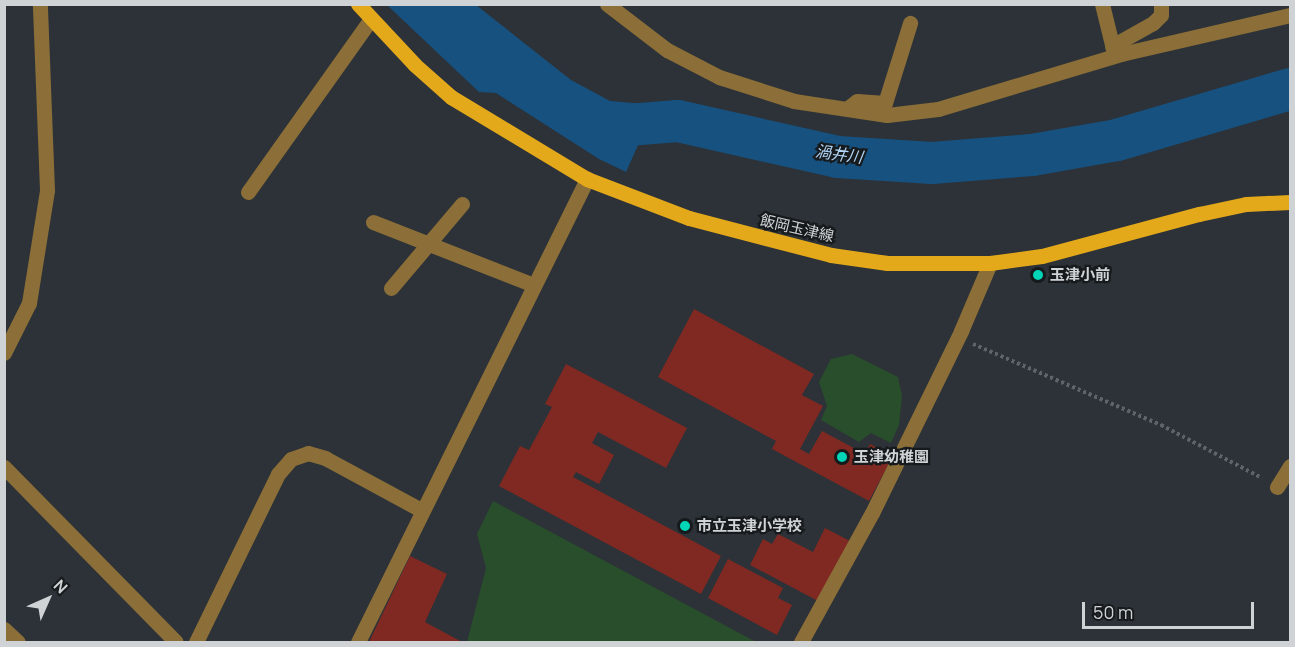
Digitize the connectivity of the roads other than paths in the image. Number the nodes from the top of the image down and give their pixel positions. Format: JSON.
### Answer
{"nodes":[{"id":1,"x":40,"y":4,"type":"edge"},
{"id":2,"x":358,"y":4,"type":"edge"},
{"id":3,"x":1102,"y":4,"type":"edge"},
{"id":4,"x":1161,"y":4,"type":"edge"},
{"id":5,"x":612,"y":6,"type":"edge"},
{"id":6,"x":1290,"y":15,"type":"edge"},
{"id":7,"x":371,"y":19,"type":"junction"},
{"id":8,"x":910,"y":23,"type":"dead end"},
{"id":9,"x":1113,"y":51,"type":"junction"},
{"id":10,"x":846,"y":110,"type":"junction"},
{"id":11,"x":587,"y":179,"type":"junction"},
{"id":12,"x":248,"y":192,"type":"dead end"},
{"id":13,"x":1290,"y":202,"type":"edge"},
{"id":14,"x":462,"y":204,"type":"dead end"},
{"id":15,"x":373,"y":222,"type":"dead end"},
{"id":16,"x":430,"y":244,"type":"junction"},
{"id":17,"x":990,"y":262,"type":"junction"},
{"id":18,"x":534,"y":285,"type":"junction"},
{"id":19,"x":391,"y":288,"type":"dead end"},
{"id":20,"x":4,"y":353,"type":"edge"},
{"id":21,"x":1290,"y":466,"type":"edge"},
{"id":22,"x":4,"y":467,"type":"edge"},
{"id":23,"x":1277,"y":488,"type":"road end"},
{"id":24,"x":421,"y":510,"type":"junction"},
{"id":25,"x":4,"y":629,"type":"edge"},
{"id":26,"x":18,"y":642,"type":"edge"},
{"id":27,"x":176,"y":642,"type":"edge"},
{"id":28,"x":196,"y":642,"type":"edge"},
{"id":29,"x":358,"y":642,"type":"edge"},
{"id":30,"x":801,"y":642,"type":"edge"}],
"edges":[{"from":1,"to":20,"type":"street"},
{"from":2,"to":7,"type":"main road","name":"飯岡玉津線"},
{"from":3,"to":9,"type":"street"},
{"from":4,"to":9,"type":"street"},
{"from":5,"to":10,"type":"street"},
{"from":6,"to":9,"type":"street"},
{"from":7,"to":11,"type":"main road","name":"飯岡玉津線"},
{"from":7,"to":12,"type":"street"},
{"from":8,"to":10,"type":"street"},
{"from":9,"to":10,"type":"street"},
{"from":11,"to":17,"type":"main road","name":"飯岡玉津線"},
{"from":11,"to":18,"type":"street"},
{"from":13,"to":17,"type":"main road","name":"飯岡玉津線"},
{"from":14,"to":16,"type":"street"},
{"from":15,"to":16,"type":"street"},
{"from":16,"to":18,"type":"street"},
{"from":16,"to":19,"type":"street"},
{"from":17,"to":30,"type":"street"},
{"from":18,"to":24,"type":"street"},
{"from":21,"to":23,"type":"street"},
{"from":22,"to":27,"type":"street"},
{"from":24,"to":28,"type":"street"},
{"from":24,"to":29,"type":"street"},
{"from":25,"to":26,"type":"street"}]}
